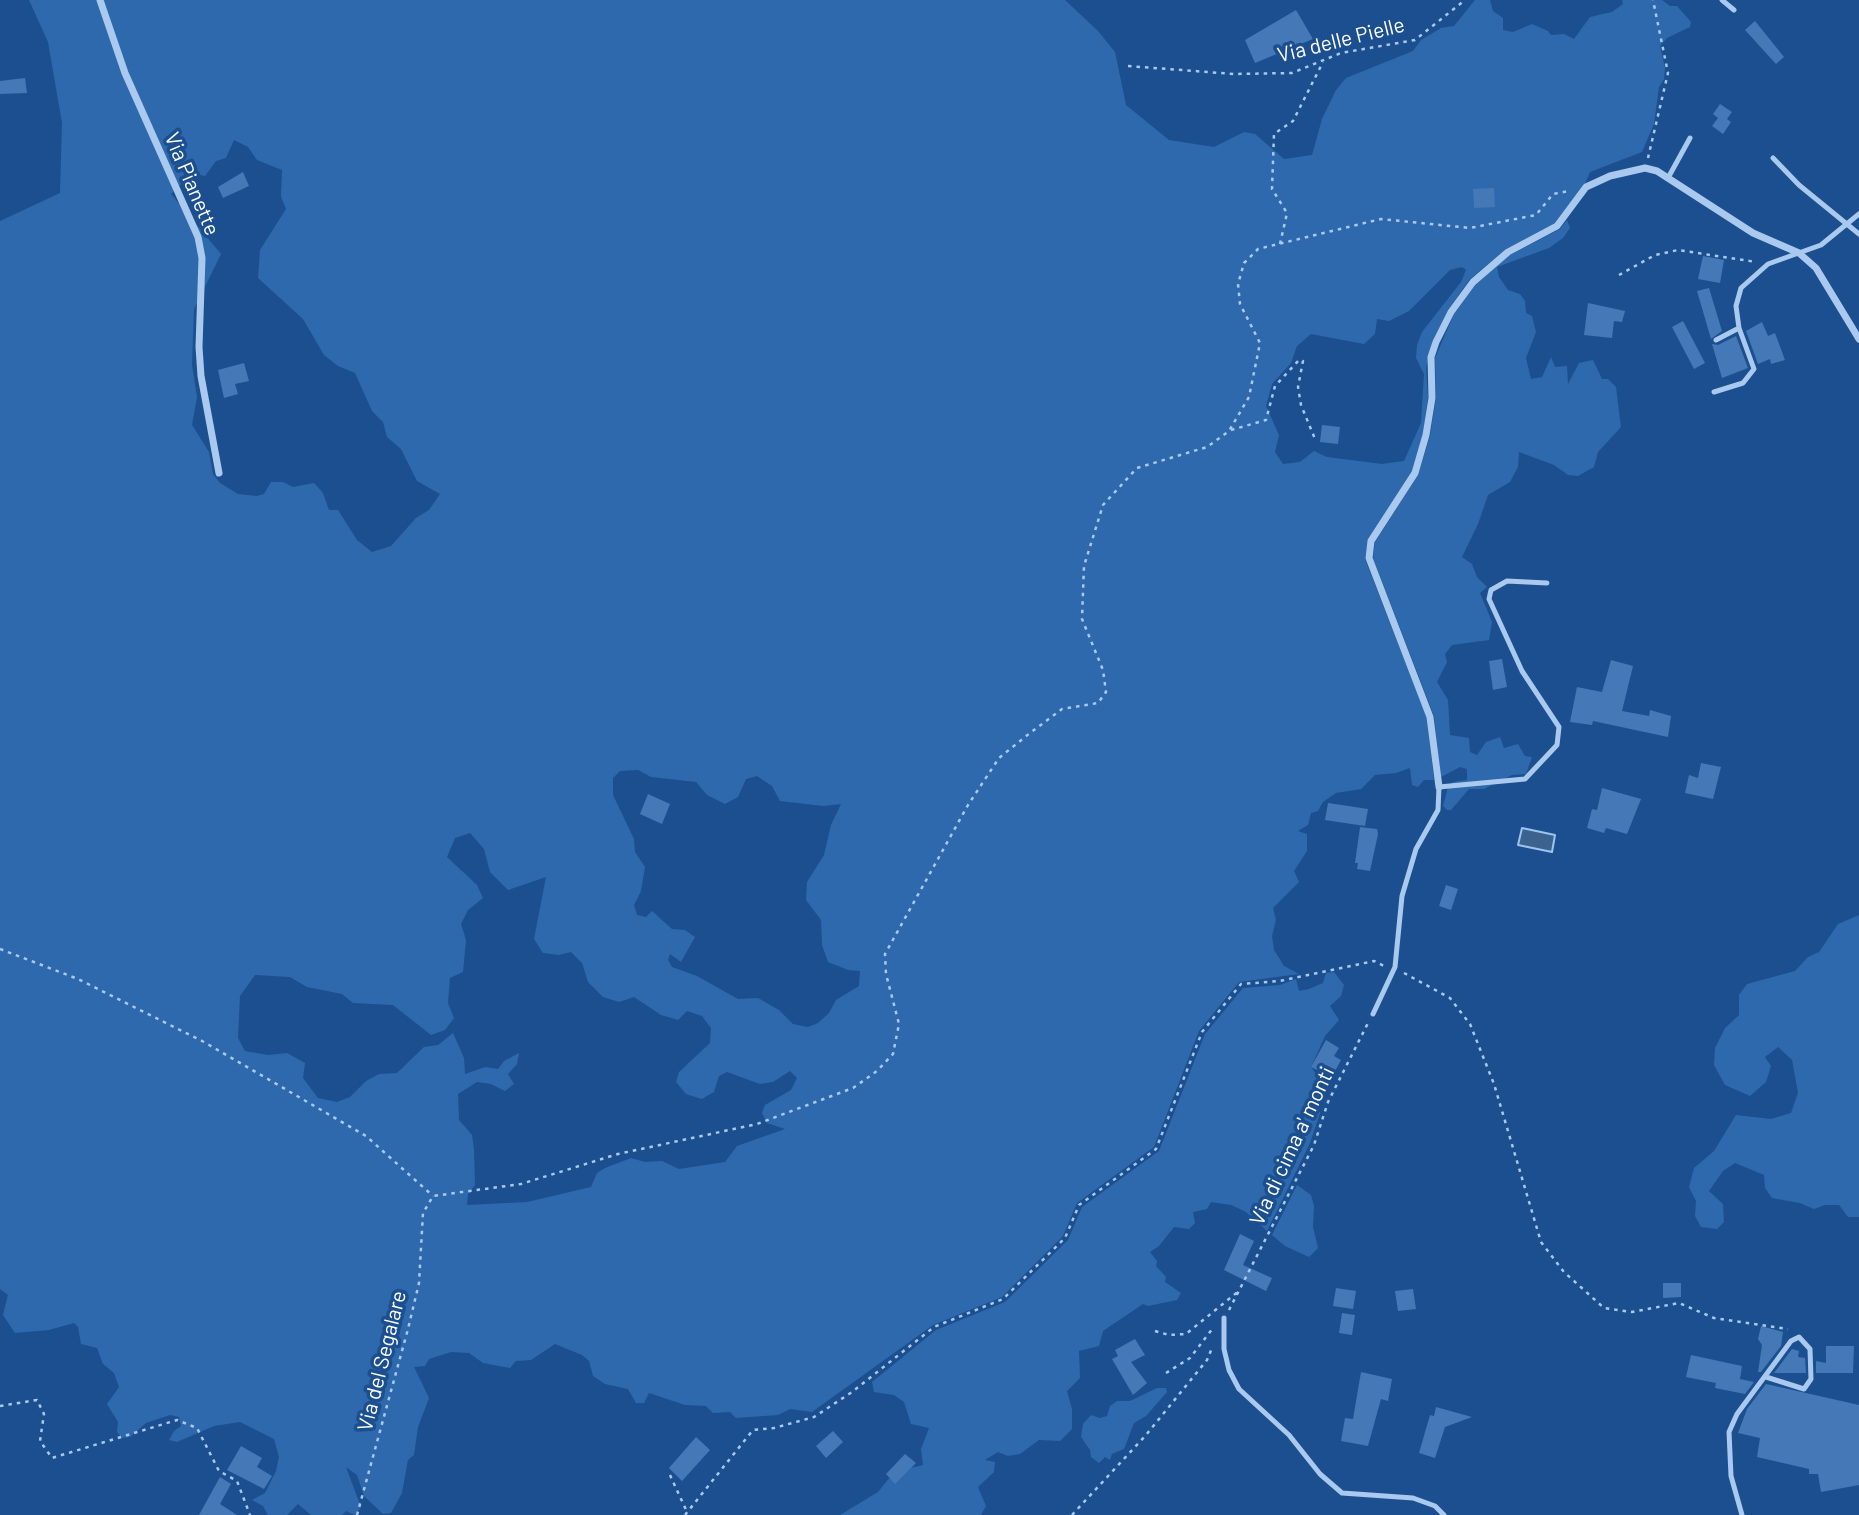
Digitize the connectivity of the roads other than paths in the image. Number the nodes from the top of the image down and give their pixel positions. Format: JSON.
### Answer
{"nodes":[{"id":1,"x":100,"y":0,"type":"edge"},
{"id":2,"x":1722,"y":0,"type":"edge"},
{"id":3,"x":1734,"y":10,"type":"dead end"},
{"id":4,"x":1690,"y":138,"type":"dead end"},
{"id":5,"x":1773,"y":158,"type":"dead end"},
{"id":6,"x":1668,"y":178,"type":"junction"},
{"id":7,"x":1859,"y":214,"type":"edge"},
{"id":8,"x":1846,"y":225,"type":"junction"},
{"id":9,"x":1859,"y":234,"type":"edge"},
{"id":10,"x":1800,"y":253,"type":"junction"},
{"id":11,"x":1739,"y":328,"type":"junction"},
{"id":12,"x":1859,"y":339,"type":"edge"},
{"id":13,"x":1716,"y":340,"type":"dead end"},
{"id":14,"x":1714,"y":392,"type":"dead end"},
{"id":15,"x":219,"y":472,"type":"dead end"},
{"id":16,"x":1547,"y":583,"type":"dead end"},
{"id":17,"x":1438,"y":787,"type":"junction"},
{"id":18,"x":1373,"y":1014,"type":"road end"},
{"id":19,"x":1223,"y":1316,"type":"road end"},
{"id":20,"x":1766,"y":1377,"type":"junction"},
{"id":21,"x":1444,"y":1515,"type":"edge"},
{"id":22,"x":1742,"y":1515,"type":"edge"}],
"edges":[{"from":1,"to":15,"type":"street","name":"Via Pianette"},
{"from":2,"to":3,"type":"lane"},
{"from":4,"to":6,"type":"lane"},
{"from":5,"to":8,"type":"lane"},
{"from":6,"to":10,"type":"street"},
{"from":6,"to":17,"type":"street"},
{"from":7,"to":8,"type":"lane"},
{"from":8,"to":9,"type":"lane"},
{"from":8,"to":10,"type":"lane"},
{"from":10,"to":11,"type":"lane"},
{"from":10,"to":12,"type":"street"},
{"from":11,"to":13,"type":"lane"},
{"from":11,"to":14,"type":"lane"},
{"from":16,"to":17,"type":"lane"},
{"from":17,"to":18,"type":"lane"},
{"from":19,"to":21,"type":"lane"},
{"from":20,"to":20,"type":"lane"},
{"from":20,"to":22,"type":"lane"}]}
